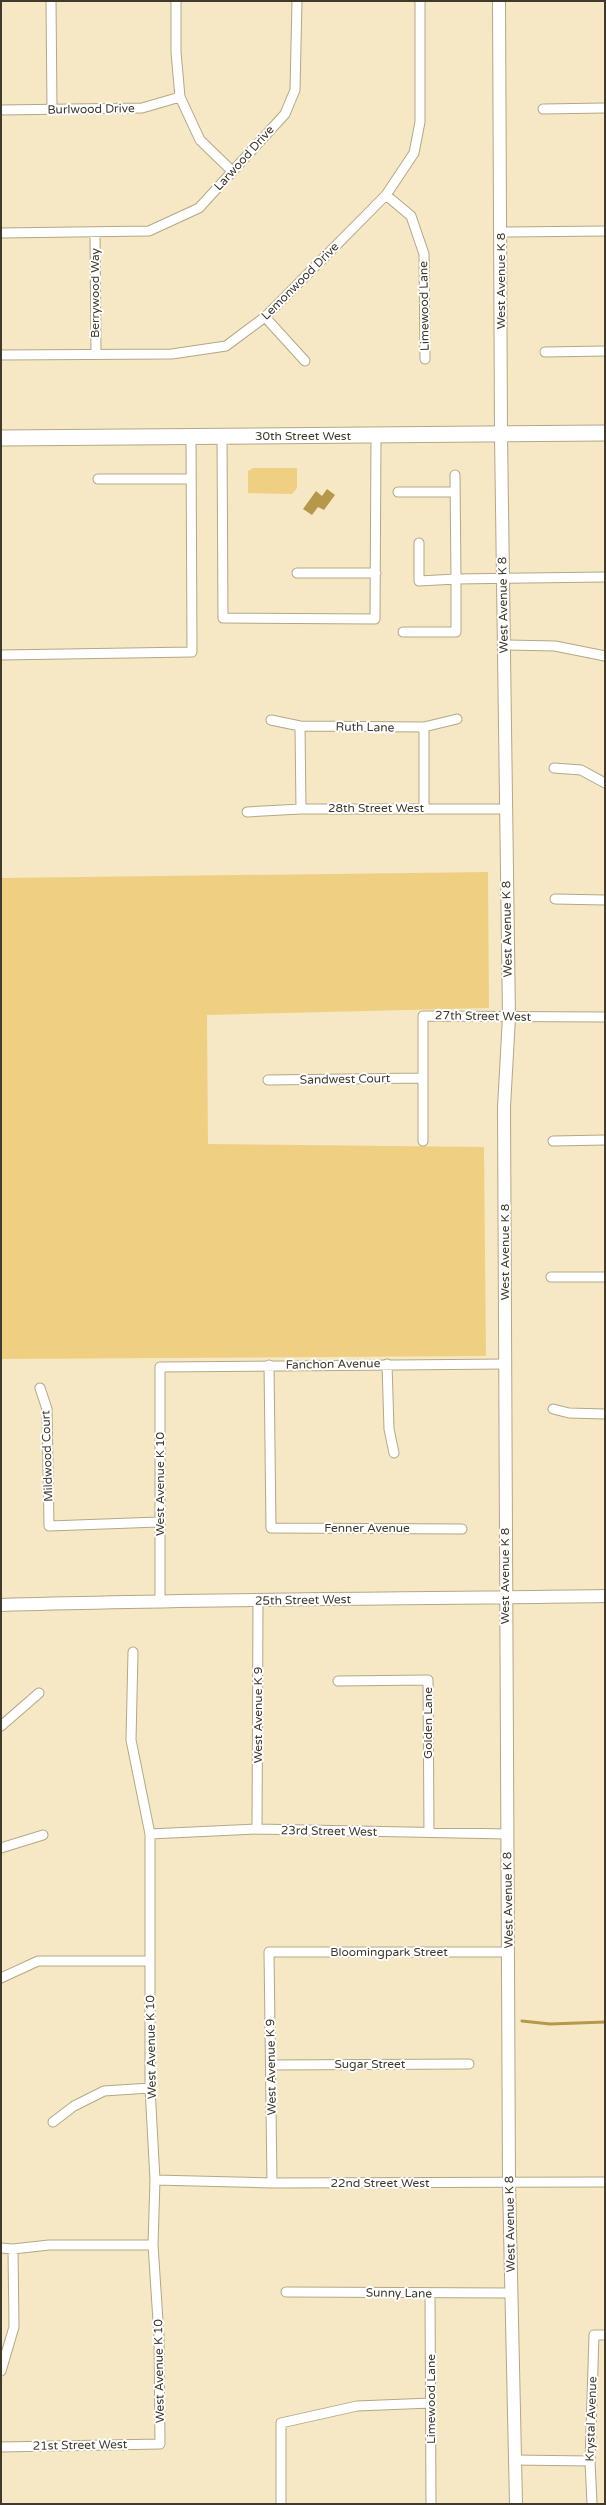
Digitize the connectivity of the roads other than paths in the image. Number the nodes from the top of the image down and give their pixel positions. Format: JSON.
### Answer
{"nodes":[{"id":1,"x":51,"y":1,"type":"edge"},
{"id":2,"x":176,"y":1,"type":"edge"},
{"id":3,"x":297,"y":1,"type":"edge"},
{"id":4,"x":420,"y":1,"type":"edge"},
{"id":5,"x":499,"y":1,"type":"edge"},
{"id":6,"x":180,"y":97,"type":"junction"},
{"id":7,"x":605,"y":108,"type":"edge"},
{"id":8,"x":52,"y":109,"type":"junction"},
{"id":9,"x":543,"y":109,"type":"dead end"},
{"id":10,"x":1,"y":110,"type":"edge"},
{"id":11,"x":232,"y":171,"type":"junction"},
{"id":12,"x":386,"y":195,"type":"junction"},
{"id":13,"x":605,"y":231,"type":"edge"},
{"id":14,"x":95,"y":232,"type":"junction"},
{"id":15,"x":501,"y":232,"type":"junction"},
{"id":16,"x":1,"y":233,"type":"edge"},
{"id":17,"x":265,"y":317,"type":"junction"},
{"id":18,"x":605,"y":351,"type":"edge"},
{"id":19,"x":545,"y":352,"type":"dead end"},
{"id":20,"x":96,"y":354,"type":"junction"},
{"id":21,"x":1,"y":355,"type":"edge"},
{"id":22,"x":425,"y":360,"type":"dead end"},
{"id":23,"x":305,"y":361,"type":"dead end"},
{"id":24,"x":501,"y":434,"type":"junction"},
{"id":25,"x":605,"y":434,"type":"edge"},
{"id":26,"x":192,"y":436,"type":"junction"},
{"id":27,"x":222,"y":436,"type":"junction"},
{"id":28,"x":376,"y":436,"type":"junction"},
{"id":29,"x":1,"y":438,"type":"edge"},
{"id":30,"x":455,"y":475,"type":"dead end"},
{"id":31,"x":98,"y":479,"type":"dead end"},
{"id":32,"x":192,"y":479,"type":"junction"},
{"id":33,"x":398,"y":492,"type":"dead end"},
{"id":34,"x":455,"y":492,"type":"junction"},
{"id":35,"x":419,"y":543,"type":"dead end"},
{"id":36,"x":297,"y":573,"type":"dead end"},
{"id":37,"x":376,"y":573,"type":"junction"},
{"id":38,"x":605,"y":577,"type":"edge"},
{"id":39,"x":503,"y":578,"type":"junction"},
{"id":40,"x":456,"y":579,"type":"junction"},
{"id":41,"x":403,"y":632,"type":"dead end"},
{"id":42,"x":504,"y":645,"type":"junction"},
{"id":43,"x":1,"y":656,"type":"edge"},
{"id":44,"x":605,"y":656,"type":"edge"},
{"id":45,"x":457,"y":719,"type":"dead end"},
{"id":46,"x":271,"y":720,"type":"dead end"},
{"id":47,"x":300,"y":726,"type":"junction"},
{"id":48,"x":424,"y":727,"type":"junction"},
{"id":49,"x":554,"y":768,"type":"dead end"},
{"id":50,"x":605,"y":783,"type":"edge"},
{"id":51,"x":424,"y":808,"type":"junction"},
{"id":52,"x":301,"y":809,"type":"junction"},
{"id":53,"x":506,"y":809,"type":"junction"},
{"id":54,"x":247,"y":812,"type":"dead end"},
{"id":55,"x":555,"y":899,"type":"dead end"},
{"id":56,"x":605,"y":900,"type":"edge"},
{"id":57,"x":605,"y":1016,"type":"edge"},
{"id":58,"x":509,"y":1017,"type":"junction"},
{"id":59,"x":422,"y":1078,"type":"junction"},
{"id":60,"x":268,"y":1080,"type":"dead end"},
{"id":61,"x":605,"y":1140,"type":"edge"},
{"id":62,"x":423,"y":1141,"type":"dead end"},
{"id":63,"x":553,"y":1141,"type":"dead end"},
{"id":64,"x":551,"y":1277,"type":"dead end"},
{"id":65,"x":605,"y":1277,"type":"edge"},
{"id":66,"x":387,"y":1364,"type":"junction"},
{"id":67,"x":506,"y":1364,"type":"junction"},
{"id":68,"x":269,"y":1365,"type":"junction"},
{"id":69,"x":160,"y":1367,"type":"joint"},
{"id":70,"x":40,"y":1388,"type":"dead end"},
{"id":71,"x":553,"y":1409,"type":"dead end"},
{"id":72,"x":605,"y":1414,"type":"edge"},
{"id":73,"x":394,"y":1453,"type":"dead end"},
{"id":74,"x":159,"y":1522,"type":"junction"},
{"id":75,"x":462,"y":1529,"type":"dead end"},
{"id":76,"x":605,"y":1596,"type":"edge"},
{"id":77,"x":505,"y":1598,"type":"junction"},
{"id":78,"x":160,"y":1600,"type":"junction"},
{"id":79,"x":258,"y":1601,"type":"junction"},
{"id":80,"x":1,"y":1605,"type":"edge"},
{"id":81,"x":133,"y":1652,"type":"dead end"},
{"id":82,"x":338,"y":1681,"type":"dead end"},
{"id":83,"x":39,"y":1693,"type":"dead end"},
{"id":84,"x":1,"y":1726,"type":"edge"},
{"id":85,"x":258,"y":1829,"type":"junction"},
{"id":86,"x":429,"y":1832,"type":"junction"},
{"id":87,"x":150,"y":1834,"type":"junction"},
{"id":88,"x":507,"y":1834,"type":"junction"},
{"id":89,"x":43,"y":1835,"type":"dead end"},
{"id":90,"x":1,"y":1848,"type":"edge"},
{"id":91,"x":269,"y":1952,"type":"joint"},
{"id":92,"x":508,"y":1952,"type":"junction"},
{"id":93,"x":150,"y":1962,"type":"junction"},
{"id":94,"x":1,"y":1978,"type":"edge"},
{"id":95,"x":469,"y":2064,"type":"dead end"},
{"id":96,"x":271,"y":2065,"type":"junction"},
{"id":97,"x":150,"y":2088,"type":"junction"},
{"id":98,"x":53,"y":2122,"type":"dead end"},
{"id":99,"x":154,"y":2180,"type":"junction"},
{"id":100,"x":605,"y":2182,"type":"edge"},
{"id":101,"x":272,"y":2183,"type":"junction"},
{"id":102,"x":509,"y":2183,"type":"junction"},
{"id":103,"x":153,"y":2245,"type":"junction"},
{"id":104,"x":1,"y":2248,"type":"edge"},
{"id":105,"x":13,"y":2249,"type":"junction"},
{"id":106,"x":286,"y":2292,"type":"dead end"},
{"id":107,"x":511,"y":2293,"type":"junction"},
{"id":108,"x":430,"y":2294,"type":"junction"},
{"id":109,"x":605,"y":2335,"type":"edge"},
{"id":110,"x":1,"y":2371,"type":"edge"},
{"id":111,"x":431,"y":2403,"type":"junction"},
{"id":112,"x":160,"y":2444,"type":"joint"},
{"id":113,"x":1,"y":2447,"type":"edge"},
{"id":114,"x":514,"y":2460,"type":"junction"},
{"id":115,"x":590,"y":2461,"type":"junction"},
{"id":116,"x":280,"y":2504,"type":"edge"},
{"id":117,"x":431,"y":2504,"type":"edge"},
{"id":118,"x":516,"y":2504,"type":"edge"},
{"id":119,"x":592,"y":2504,"type":"edge"}],
"edges":[{"from":1,"to":8,"type":"street"},
{"from":2,"to":6,"type":"street"},
{"from":3,"to":11,"type":"street","name":"Larwood Drive"},
{"from":4,"to":12,"type":"street","name":"Lemonwood Drive"},
{"from":5,"to":15,"type":"street","name":"West Avenue K 8"},
{"from":6,"to":8,"type":"street","name":"Burlwood Drive"},
{"from":6,"to":11,"type":"street"},
{"from":7,"to":9,"type":"street"},
{"from":8,"to":10,"type":"street","name":"Burlwood Drive"},
{"from":11,"to":14,"type":"street","name":"Larwood Drive"},
{"from":12,"to":17,"type":"street","name":"Lemonwood Drive"},
{"from":12,"to":22,"type":"street","name":"Limewood Lane"},
{"from":13,"to":15,"type":"street"},
{"from":14,"to":16,"type":"street","name":"Larwood Drive"},
{"from":14,"to":20,"type":"street","name":"Berrywood Way"},
{"from":15,"to":24,"type":"street","name":"West Avenue K 8"},
{"from":17,"to":20,"type":"street","name":"Lemonwood Drive"},
{"from":17,"to":23,"type":"street"},
{"from":18,"to":19,"type":"street"},
{"from":20,"to":21,"type":"street","name":"Lemonwood Drive"},
{"from":24,"to":25,"type":"main road","name":"30th Street West"},
{"from":24,"to":28,"type":"main road","name":"30th Street West"},
{"from":24,"to":39,"type":"street","name":"West Avenue K 8"},
{"from":26,"to":27,"type":"main road","name":"30th Street West"},
{"from":26,"to":29,"type":"main road","name":"30th Street West"},
{"from":26,"to":32,"type":"street"},
{"from":27,"to":28,"type":"main road","name":"30th Street West"},
{"from":27,"to":37,"type":"street"},
{"from":28,"to":37,"type":"street"},
{"from":30,"to":34,"type":"street"},
{"from":31,"to":32,"type":"street"},
{"from":32,"to":43,"type":"street"},
{"from":33,"to":34,"type":"street"},
{"from":34,"to":40,"type":"street"},
{"from":35,"to":40,"type":"street"},
{"from":36,"to":37,"type":"street"},
{"from":38,"to":39,"type":"street"},
{"from":39,"to":40,"type":"street"},
{"from":39,"to":42,"type":"street","name":"West Avenue K 8"},
{"from":40,"to":41,"type":"street"},
{"from":42,"to":44,"type":"street"},
{"from":42,"to":53,"type":"street","name":"West Avenue K 8"},
{"from":45,"to":48,"type":"street","name":"Ruth Lane"},
{"from":46,"to":47,"type":"street","name":"Ruth Lane"},
{"from":47,"to":48,"type":"street","name":"Ruth Lane"},
{"from":47,"to":52,"type":"street"},
{"from":48,"to":51,"type":"street"},
{"from":49,"to":50,"type":"street"},
{"from":51,"to":52,"type":"street","name":"28th Street West"},
{"from":51,"to":53,"type":"street","name":"28th Street West"},
{"from":52,"to":54,"type":"street","name":"28th Street West"},
{"from":53,"to":58,"type":"street","name":"West Avenue K 8"},
{"from":55,"to":56,"type":"street"},
{"from":57,"to":58,"type":"street","name":"27th Street West"},
{"from":58,"to":59,"type":"street","name":"27th Street West"},
{"from":58,"to":67,"type":"street","name":"West Avenue K 8"},
{"from":59,"to":60,"type":"street","name":"Sandwest Court"},
{"from":59,"to":62,"type":"street"},
{"from":61,"to":63,"type":"street"},
{"from":64,"to":65,"type":"street"},
{"from":66,"to":67,"type":"street","name":"Fanchon Avenue"},
{"from":66,"to":68,"type":"street","name":"Fanchon Avenue"},
{"from":66,"to":73,"type":"street"},
{"from":67,"to":77,"type":"street","name":"West Avenue K 8"},
{"from":68,"to":69,"type":"street","name":"Fanchon Avenue"},
{"from":68,"to":75,"type":"street","name":"Fenner Avenue"},
{"from":69,"to":74,"type":"street","name":"West Avenue K 10"},
{"from":70,"to":74,"type":"street","name":"Mildwood Court"},
{"from":71,"to":72,"type":"street"},
{"from":74,"to":78,"type":"street","name":"West Avenue K 10"},
{"from":76,"to":77,"type":"street","name":"25th Street West"},
{"from":77,"to":79,"type":"street","name":"25th Street West"},
{"from":77,"to":88,"type":"street","name":"West Avenue K 8"},
{"from":78,"to":79,"type":"street","name":"25th Street West"},
{"from":78,"to":80,"type":"street","name":"25th Street West"},
{"from":79,"to":85,"type":"street","name":"West Avenue K 9"},
{"from":81,"to":87,"type":"street","name":"West Avenue K 10"},
{"from":82,"to":86,"type":"street","name":"Golden Lane"},
{"from":83,"to":84,"type":"street"},
{"from":85,"to":86,"type":"street","name":"23rd Street West"},
{"from":85,"to":87,"type":"street","name":"23rd Street West"},
{"from":86,"to":88,"type":"street","name":"23rd Street West"},
{"from":87,"to":93,"type":"street","name":"West Avenue K 10"},
{"from":88,"to":92,"type":"street","name":"West Avenue K 8"},
{"from":89,"to":90,"type":"street"},
{"from":91,"to":92,"type":"street","name":"Bloomingpark Street"},
{"from":91,"to":96,"type":"street","name":"West Avenue K 9"},
{"from":92,"to":102,"type":"street","name":"West Avenue K 8"},
{"from":93,"to":94,"type":"street"},
{"from":93,"to":97,"type":"street","name":"West Avenue K 10"},
{"from":95,"to":96,"type":"street","name":"Sugar Street"},
{"from":96,"to":101,"type":"street","name":"West Avenue K 9"},
{"from":97,"to":98,"type":"street"},
{"from":97,"to":99,"type":"street","name":"West Avenue K 10"},
{"from":99,"to":101,"type":"street","name":"22nd Street West"},
{"from":99,"to":103,"type":"street","name":"West Avenue K 10"},
{"from":100,"to":102,"type":"street","name":"22nd Street West"},
{"from":101,"to":102,"type":"street","name":"22nd Street West"},
{"from":102,"to":107,"type":"street","name":"West Avenue K 8"},
{"from":103,"to":105,"type":"street"},
{"from":103,"to":112,"type":"street","name":"West Avenue K 10"},
{"from":104,"to":105,"type":"street"},
{"from":105,"to":110,"type":"street"},
{"from":106,"to":108,"type":"street","name":"Sunny Lane"},
{"from":107,"to":108,"type":"street","name":"Sunny Lane"},
{"from":107,"to":114,"type":"street","name":"West Avenue K 8"},
{"from":108,"to":111,"type":"street","name":"Limewood Lane"},
{"from":109,"to":115,"type":"street","name":"Krystal Avenue"},
{"from":111,"to":116,"type":"street"},
{"from":111,"to":117,"type":"street","name":"Limewood Lane"},
{"from":112,"to":113,"type":"street","name":"21st Street West"},
{"from":114,"to":115,"type":"street"},
{"from":114,"to":118,"type":"street","name":"West Avenue K 8"},
{"from":115,"to":119,"type":"street","name":"Krystal Avenue"}]}
